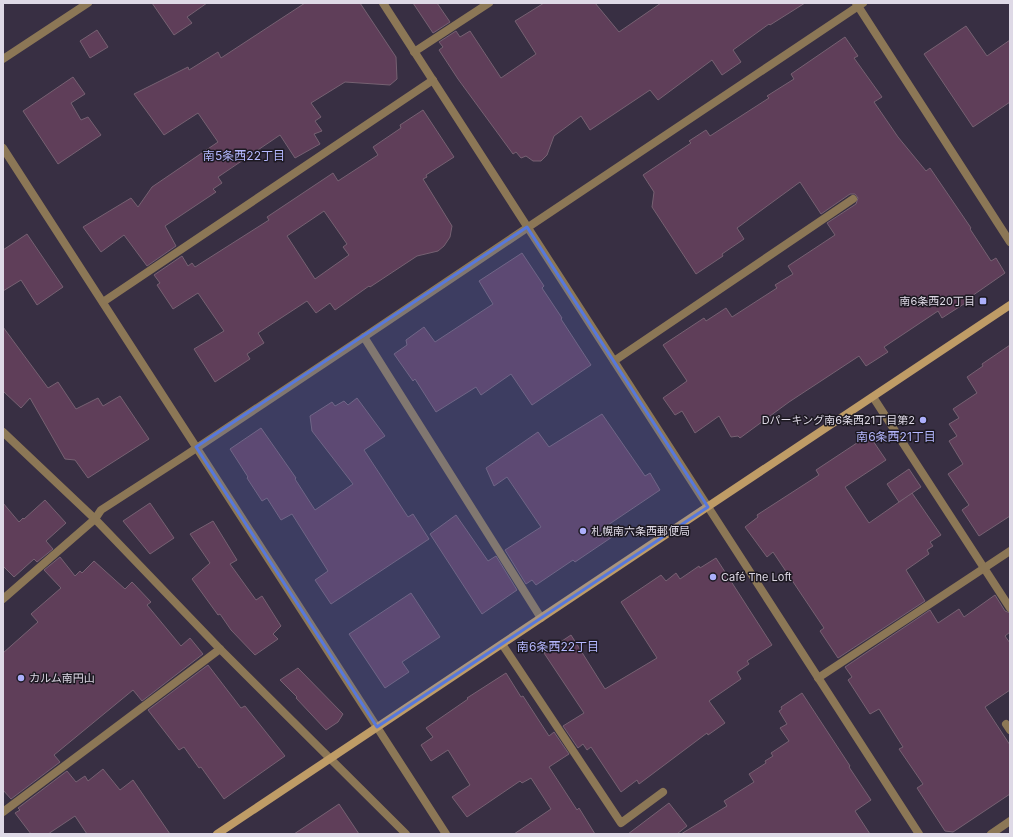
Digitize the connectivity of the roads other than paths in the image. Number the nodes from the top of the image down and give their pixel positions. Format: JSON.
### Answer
{"nodes":[{"id":1,"x":88,"y":3,"type":"edge"},
{"id":2,"x":383,"y":3,"type":"edge"},
{"id":3,"x":489,"y":3,"type":"edge"},
{"id":4,"x":859,"y":4,"type":"edge"},
{"id":5,"x":414,"y":52,"type":"junction"},
{"id":6,"x":3,"y":59,"type":"edge"},
{"id":7,"x":433,"y":80,"type":"junction"},
{"id":8,"x":3,"y":148,"type":"edge"},
{"id":9,"x":853,"y":199,"type":"dead end"},
{"id":10,"x":528,"y":226,"type":"junction"},
{"id":11,"x":1010,"y":242,"type":"edge"},
{"id":12,"x":103,"y":302,"type":"junction"},
{"id":13,"x":1010,"y":305,"type":"edge"},
{"id":14,"x":364,"y":336,"type":"junction"},
{"id":15,"x":614,"y":361,"type":"junction"},
{"id":16,"x":873,"y":397,"type":"junction"},
{"id":17,"x":3,"y":432,"type":"edge"},
{"id":18,"x":196,"y":448,"type":"junction"},
{"id":19,"x":708,"y":507,"type":"junction"},
{"id":20,"x":95,"y":520,"type":"junction"},
{"id":21,"x":1010,"y":551,"type":"edge"},
{"id":22,"x":984,"y":568,"type":"junction"},
{"id":23,"x":3,"y":599,"type":"edge"},
{"id":24,"x":1010,"y":608,"type":"edge"},
{"id":25,"x":541,"y":618,"type":"junction"},
{"id":26,"x":502,"y":644,"type":"junction"},
{"id":27,"x":220,"y":649,"type":"junction"},
{"id":28,"x":818,"y":678,"type":"junction"},
{"id":29,"x":377,"y":727,"type":"junction"},
{"id":30,"x":331,"y":758,"type":"junction"},
{"id":31,"x":663,"y":792,"type":"dead end"},
{"id":32,"x":3,"y":812,"type":"edge"},
{"id":33,"x":1010,"y":821,"type":"edge"},
{"id":34,"x":217,"y":834,"type":"edge"},
{"id":35,"x":406,"y":834,"type":"edge"},
{"id":36,"x":446,"y":834,"type":"edge"},
{"id":37,"x":919,"y":834,"type":"edge"},
{"id":38,"x":991,"y":834,"type":"edge"}],
"edges":[{"from":1,"to":6,"type":"street"},
{"from":2,"to":5,"type":"street"},
{"from":3,"to":5,"type":"street"},
{"from":4,"to":10,"type":"street"},
{"from":4,"to":11,"type":"street"},
{"from":5,"to":7,"type":"street"},
{"from":7,"to":10,"type":"street"},
{"from":7,"to":12,"type":"street"},
{"from":8,"to":12,"type":"street"},
{"from":9,"to":15,"type":"street"},
{"from":10,"to":14,"type":"street"},
{"from":10,"to":15,"type":"street"},
{"from":12,"to":18,"type":"street"},
{"from":13,"to":16,"type":"street"},
{"from":14,"to":18,"type":"street"},
{"from":14,"to":25,"type":"street"},
{"from":15,"to":19,"type":"street"},
{"from":16,"to":19,"type":"street"},
{"from":16,"to":22,"type":"street"},
{"from":17,"to":20,"type":"street"},
{"from":18,"to":20,"type":"street"},
{"from":18,"to":29,"type":"street"},
{"from":19,"to":25,"type":"street"},
{"from":19,"to":28,"type":"street"},
{"from":20,"to":23,"type":"street"},
{"from":20,"to":27,"type":"street"},
{"from":21,"to":22,"type":"street"},
{"from":22,"to":24,"type":"street"},
{"from":22,"to":28,"type":"street"},
{"from":25,"to":26,"type":"street"},
{"from":26,"to":29,"type":"street"},
{"from":26,"to":31,"type":"street"},
{"from":27,"to":30,"type":"street"},
{"from":27,"to":32,"type":"street"},
{"from":28,"to":37,"type":"street"},
{"from":29,"to":30,"type":"street"},
{"from":29,"to":36,"type":"street"},
{"from":30,"to":34,"type":"street"},
{"from":30,"to":35,"type":"street"},
{"from":33,"to":38,"type":"street"}]}
